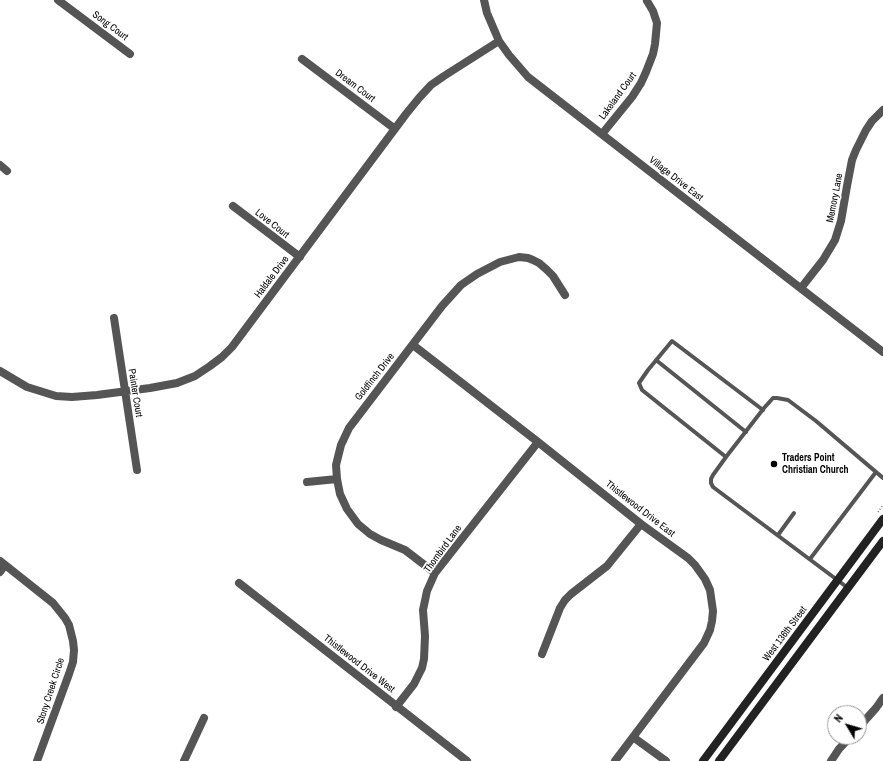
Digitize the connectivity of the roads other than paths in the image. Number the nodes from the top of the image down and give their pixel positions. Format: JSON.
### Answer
{"nodes":[{"id":1,"x":58,"y":0,"type":"edge"},
{"id":2,"x":484,"y":0,"type":"edge"},
{"id":3,"x":647,"y":1,"type":"edge"},
{"id":4,"x":499,"y":41,"type":"junction"},
{"id":5,"x":130,"y":54,"type":"dead end"},
{"id":6,"x":302,"y":59,"type":"dead end"},
{"id":7,"x":883,"y":110,"type":"edge"},
{"id":8,"x":395,"y":129,"type":"junction"},
{"id":9,"x":602,"y":134,"type":"junction"},
{"id":10,"x":0,"y":165,"type":"edge"},
{"id":11,"x":7,"y":171,"type":"dead end"},
{"id":12,"x":233,"y":206,"type":"dead end"},
{"id":13,"x":300,"y":257,"type":"junction"},
{"id":14,"x":801,"y":288,"type":"junction"},
{"id":15,"x":565,"y":295,"type":"dead end"},
{"id":16,"x":114,"y":318,"type":"dead end"},
{"id":17,"x":413,"y":345,"type":"junction"},
{"id":18,"x":883,"y":352,"type":"edge"},
{"id":19,"x":656,"y":360,"type":"junction"},
{"id":20,"x":0,"y":371,"type":"edge"},
{"id":21,"x":125,"y":390,"type":"junction"},
{"id":22,"x":763,"y":410,"type":"junction"},
{"id":23,"x":746,"y":432,"type":"junction"},
{"id":24,"x":538,"y":442,"type":"junction"},
{"id":25,"x":726,"y":457,"type":"junction"},
{"id":26,"x":137,"y":470,"type":"dead end"},
{"id":27,"x":876,"y":472,"type":"junction"},
{"id":28,"x":883,"y":478,"type":"edge"},
{"id":29,"x":336,"y":479,"type":"junction"},
{"id":30,"x":307,"y":482,"type":"dead end"},
{"id":31,"x":794,"y":513,"type":"dead end"},
{"id":32,"x":883,"y":519,"type":"edge"},
{"id":33,"x":641,"y":524,"type":"junction"},
{"id":34,"x":778,"y":535,"type":"junction"},
{"id":35,"x":883,"y":541,"type":"edge"},
{"id":36,"x":810,"y":559,"type":"junction"},
{"id":37,"x":2,"y":566,"type":"edge"},
{"id":38,"x":435,"y":573,"type":"junction"},
{"id":39,"x":838,"y":580,"type":"junction"},
{"id":40,"x":239,"y":583,"type":"dead end"},
{"id":41,"x":848,"y":588,"type":"junction"},
{"id":42,"x":542,"y":654,"type":"dead end"},
{"id":43,"x":883,"y":698,"type":"edge"},
{"id":44,"x":396,"y":707,"type":"junction"},
{"id":45,"x":204,"y":718,"type":"dead end"},
{"id":46,"x":867,"y":718,"type":"edge"},
{"id":47,"x":633,"y":737,"type":"junction"},
{"id":48,"x":843,"y":745,"type":"edge"},
{"id":49,"x":37,"y":761,"type":"edge"},
{"id":50,"x":184,"y":761,"type":"edge"},
{"id":51,"x":467,"y":761,"type":"edge"},
{"id":52,"x":615,"y":761,"type":"edge"},
{"id":53,"x":666,"y":761,"type":"edge"},
{"id":54,"x":703,"y":761,"type":"edge"},
{"id":55,"x":719,"y":761,"type":"edge"},
{"id":56,"x":831,"y":761,"type":"edge"}],
"edges":[{"from":1,"to":5,"type":"street","name":"Song Court"},
{"from":2,"to":4,"type":"street","name":"Village Drive East"},
{"from":3,"to":9,"type":"street","name":"Lakeland Court"},
{"from":4,"to":8,"type":"street","name":"Haldale Drive"},
{"from":4,"to":9,"type":"street","name":"Village Drive East"},
{"from":6,"to":8,"type":"street","name":"Dream Court"},
{"from":7,"to":14,"type":"street","name":"Memory Lane"},
{"from":8,"to":13,"type":"street","name":"Haldale Drive"},
{"from":9,"to":14,"type":"street","name":"Village Drive East"},
{"from":10,"to":11,"type":"street"},
{"from":12,"to":13,"type":"street","name":"Love Court"},
{"from":13,"to":21,"type":"street","name":"Haldale Drive"},
{"from":14,"to":18,"type":"street","name":"Village Drive East"},
{"from":15,"to":17,"type":"street","name":"Goldfinch Drive"},
{"from":16,"to":21,"type":"street","name":"Painter Court"},
{"from":17,"to":24,"type":"street","name":"Thistlewood Drive East"},
{"from":17,"to":29,"type":"street","name":"Goldfinch Drive"},
{"from":19,"to":22,"type":"lane"},
{"from":19,"to":23,"type":"lane"},
{"from":19,"to":25,"type":"lane"},
{"from":20,"to":21,"type":"street","name":"Haldale Drive"},
{"from":21,"to":26,"type":"street","name":"Painter Court"},
{"from":22,"to":23,"type":"lane"},
{"from":22,"to":27,"type":"lane"},
{"from":23,"to":25,"type":"lane"},
{"from":24,"to":33,"type":"street","name":"Thistlewood Drive East"},
{"from":24,"to":38,"type":"street","name":"Thornbird Lane"},
{"from":25,"to":34,"type":"lane"},
{"from":27,"to":28,"type":"lane"},
{"from":27,"to":36,"type":"lane"},
{"from":29,"to":30,"type":"street"},
{"from":29,"to":38,"type":"street","name":"Goldfinch Drive"},
{"from":31,"to":34,"type":"lane"},
{"from":32,"to":39,"type":"street","name":"West 136th Street"},
{"from":33,"to":42,"type":"street"},
{"from":33,"to":47,"type":"street","name":"Thistlewood Drive East"},
{"from":34,"to":36,"type":"lane"},
{"from":35,"to":41,"type":"street"},
{"from":36,"to":39,"type":"lane"},
{"from":37,"to":49,"type":"street","name":"Stony Creek Circle"},
{"from":38,"to":44,"type":"street","name":"Thornbird Lane"},
{"from":39,"to":41,"type":"lane"},
{"from":39,"to":54,"type":"street","name":"West 136th Street"},
{"from":40,"to":44,"type":"street","name":"Thistlewood Drive West"},
{"from":41,"to":55,"type":"street"},
{"from":43,"to":46,"type":"street"},
{"from":44,"to":51,"type":"street","name":"Thistlewood Drive West"},
{"from":45,"to":50,"type":"street"},
{"from":47,"to":52,"type":"street"},
{"from":47,"to":53,"type":"street"},
{"from":48,"to":56,"type":"street"}]}
